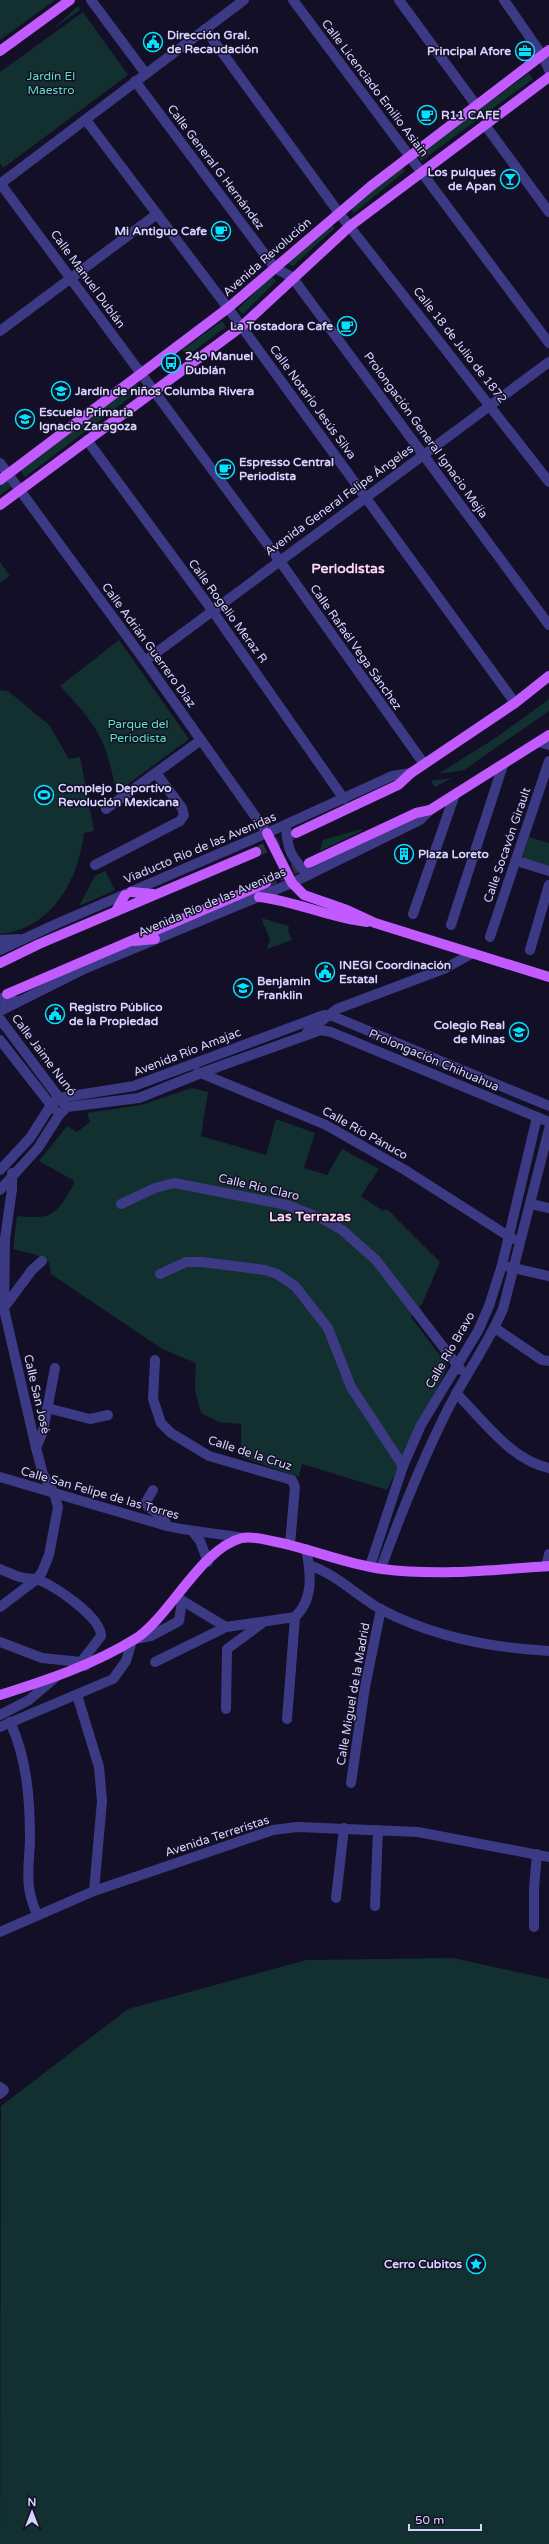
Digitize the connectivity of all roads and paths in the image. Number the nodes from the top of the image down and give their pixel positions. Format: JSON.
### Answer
{"nodes":[{"id":1,"x":70,"y":0,"type":"edge"},
{"id":2,"x":91,"y":0,"type":"edge"},
{"id":3,"x":244,"y":0,"type":"edge"},
{"id":4,"x":293,"y":0,"type":"edge"},
{"id":5,"x":399,"y":0,"type":"edge"},
{"id":6,"x":504,"y":0,"type":"edge"},
{"id":7,"x":205,"y":30,"type":"junction"},
{"id":8,"x":0,"y":51,"type":"edge"},
{"id":9,"x":546,"y":52,"type":"edge"},
{"id":10,"x":549,"y":70,"type":"edge"},
{"id":11,"x":146,"y":74,"type":"junction"},
{"id":12,"x":549,"y":77,"type":"edge"},
{"id":13,"x":135,"y":81,"type":"junction"},
{"id":14,"x":476,"y":105,"type":"junction"},
{"id":15,"x":86,"y":120,"type":"junction"},
{"id":16,"x":485,"y":125,"type":"junction"},
{"id":17,"x":410,"y":157,"type":"junction"},
{"id":18,"x":421,"y":172,"type":"junction"},
{"id":19,"x":0,"y":183,"type":"edge"},
{"id":20,"x":549,"y":212,"type":"edge"},
{"id":21,"x":339,"y":213,"type":"junction"},
{"id":22,"x":157,"y":214,"type":"junction"},
{"id":23,"x":350,"y":226,"type":"junction"},
{"id":24,"x":275,"y":268,"type":"junction"},
{"id":25,"x":292,"y":277,"type":"junction"},
{"id":26,"x":71,"y":278,"type":"junction"},
{"id":27,"x":228,"y":308,"type":"junction"},
{"id":28,"x":241,"y":327,"type":"junction"},
{"id":29,"x":0,"y":331,"type":"edge"},
{"id":30,"x":549,"y":343,"type":"edge"},
{"id":31,"x":549,"y":362,"type":"edge"},
{"id":32,"x":141,"y":373,"type":"junction"},
{"id":33,"x":154,"y":391,"type":"junction"},
{"id":34,"x":490,"y":404,"type":"junction"},
{"id":35,"x":87,"y":440,"type":"junction"},
{"id":36,"x":424,"y":455,"type":"junction"},
{"id":37,"x":0,"y":463,"type":"edge"},
{"id":38,"x":4,"y":477,"type":"edge"},
{"id":39,"x":549,"y":482,"type":"edge"},
{"id":40,"x":20,"y":490,"type":"junction"},
{"id":41,"x":366,"y":497,"type":"junction"},
{"id":42,"x":0,"y":505,"type":"edge"},
{"id":43,"x":279,"y":560,"type":"junction"},
{"id":44,"x":212,"y":610,"type":"junction"},
{"id":45,"x":549,"y":625,"type":"edge"},
{"id":46,"x":145,"y":661,"type":"junction"},
{"id":47,"x":549,"y":676,"type":"edge"},
{"id":48,"x":515,"y":703,"type":"junction"},
{"id":49,"x":549,"y":735,"type":"edge"},
{"id":50,"x":201,"y":740,"type":"junction"},
{"id":51,"x":544,"y":744,"type":"edge"},
{"id":52,"x":549,"y":761,"type":"edge"},
{"id":53,"x":424,"y":764,"type":"junction"},
{"id":54,"x":503,"y":765,"type":"junction"},
{"id":55,"x":156,"y":773,"type":"junction"},
{"id":56,"x":411,"y":773,"type":"junction"},
{"id":57,"x":454,"y":796,"type":"junction"},
{"id":58,"x":344,"y":799,"type":"junction"},
{"id":59,"x":106,"y":809,"type":"dead end"},
{"id":60,"x":430,"y":810,"type":"junction"},
{"id":61,"x":286,"y":825,"type":"junction"},
{"id":62,"x":267,"y":833,"type":"junction"},
{"id":63,"x":296,"y":833,"type":"tunnel mouth"},
{"id":64,"x":256,"y":852,"type":"tunnel mouth"},
{"id":65,"x":517,"y":861,"type":"junction"},
{"id":66,"x":309,"y":863,"type":"tunnel mouth"},
{"id":67,"x":95,"y":865,"type":"dead end"},
{"id":68,"x":549,"y":871,"type":"edge"},
{"id":69,"x":308,"y":875,"type":"junction"},
{"id":70,"x":266,"y":883,"type":"tunnel mouth"},
{"id":71,"x":292,"y":883,"type":"junction"},
{"id":72,"x":549,"y":885,"type":"edge"},
{"id":73,"x":128,"y":893,"type":"junction"},
{"id":74,"x":155,"y":894,"type":"junction"},
{"id":75,"x":259,"y":897,"type":"junction"},
{"id":76,"x":116,"y":911,"type":"junction"},
{"id":77,"x":414,"y":914,"type":"dead end"},
{"id":78,"x":174,"y":921,"type":"junction"},
{"id":79,"x":375,"y":923,"type":"junction"},
{"id":80,"x":451,"y":925,"type":"dead end"},
{"id":81,"x":490,"y":937,"type":"dead end"},
{"id":82,"x":25,"y":938,"type":"junction"},
{"id":83,"x":156,"y":939,"type":"junction"},
{"id":84,"x":0,"y":940,"type":"edge"},
{"id":85,"x":126,"y":941,"type":"junction"},
{"id":86,"x":0,"y":950,"type":"edge"},
{"id":87,"x":530,"y":950,"type":"dead end"},
{"id":88,"x":473,"y":953,"type":"junction"},
{"id":89,"x":0,"y":963,"type":"edge"},
{"id":90,"x":549,"y":976,"type":"edge"},
{"id":91,"x":4,"y":996,"type":"edge"},
{"id":92,"x":19,"y":1000,"type":"junction"},
{"id":93,"x":0,"y":1010,"type":"edge"},
{"id":94,"x":330,"y":1014,"type":"junction"},
{"id":95,"x":0,"y":1019,"type":"edge"},
{"id":96,"x":321,"y":1030,"type":"joint"},
{"id":97,"x":302,"y":1036,"type":"junction"},
{"id":98,"x":0,"y":1040,"type":"edge"},
{"id":99,"x":185,"y":1067,"type":"junction"},
{"id":100,"x":201,"y":1073,"type":"junction"},
{"id":101,"x":59,"y":1098,"type":"junction"},
{"id":102,"x":51,"y":1105,"type":"junction"},
{"id":103,"x":549,"y":1106,"type":"edge"},
{"id":104,"x":67,"y":1107,"type":"junction"},
{"id":105,"x":59,"y":1115,"type":"junction"},
{"id":106,"x":537,"y":1117,"type":"junction"},
{"id":107,"x":549,"y":1122,"type":"edge"},
{"id":108,"x":549,"y":1129,"type":"edge"},
{"id":109,"x":2,"y":1168,"type":"edge"},
{"id":110,"x":14,"y":1174,"type":"junction"},
{"id":111,"x":0,"y":1190,"type":"edge"},
{"id":112,"x":121,"y":1204,"type":"dead end"},
{"id":113,"x":531,"y":1204,"type":"junction"},
{"id":114,"x":549,"y":1208,"type":"edge"},
{"id":115,"x":508,"y":1237,"type":"junction"},
{"id":116,"x":521,"y":1243,"type":"junction"},
{"id":117,"x":42,"y":1261,"type":"dead end"},
{"id":118,"x":502,"y":1265,"type":"junction"},
{"id":119,"x":515,"y":1268,"type":"junction"},
{"id":120,"x":160,"y":1274,"type":"dead end"},
{"id":121,"x":549,"y":1276,"type":"edge"},
{"id":122,"x":2,"y":1311,"type":"edge"},
{"id":123,"x":495,"y":1328,"type":"junction"},
{"id":124,"x":155,"y":1360,"type":"dead end"},
{"id":125,"x":549,"y":1361,"type":"edge"},
{"id":126,"x":458,"y":1366,"type":"junction"},
{"id":127,"x":55,"y":1368,"type":"dead end"},
{"id":128,"x":467,"y":1376,"type":"junction"},
{"id":129,"x":456,"y":1393,"type":"junction"},
{"id":130,"x":47,"y":1408,"type":"junction"},
{"id":131,"x":108,"y":1415,"type":"dead end"},
{"id":132,"x":36,"y":1448,"type":"junction"},
{"id":133,"x":403,"y":1466,"type":"junction"},
{"id":134,"x":549,"y":1468,"type":"edge"},
{"id":135,"x":0,"y":1478,"type":"edge"},
{"id":136,"x":153,"y":1490,"type":"dead end"},
{"id":137,"x":54,"y":1493,"type":"junction"},
{"id":138,"x":167,"y":1526,"type":"junction"},
{"id":139,"x":193,"y":1532,"type":"junction"},
{"id":140,"x":243,"y":1538,"type":"junction"},
{"id":141,"x":290,"y":1544,"type":"junction"},
{"id":142,"x":306,"y":1549,"type":"junction"},
{"id":143,"x":549,"y":1554,"type":"edge"},
{"id":144,"x":208,"y":1562,"type":"junction"},
{"id":145,"x":310,"y":1565,"type":"junction"},
{"id":146,"x":370,"y":1566,"type":"junction"},
{"id":147,"x":548,"y":1566,"type":"edge"},
{"id":148,"x":381,"y":1568,"type":"junction"},
{"id":149,"x":0,"y":1569,"type":"edge"},
{"id":150,"x":37,"y":1579,"type":"junction"},
{"id":151,"x":178,"y":1599,"type":"junction"},
{"id":152,"x":0,"y":1607,"type":"edge"},
{"id":153,"x":381,"y":1609,"type":"junction"},
{"id":154,"x":295,"y":1617,"type":"junction"},
{"id":155,"x":262,"y":1623,"type":"junction"},
{"id":156,"x":226,"y":1627,"type":"junction"},
{"id":157,"x":134,"y":1640,"type":"junction"},
{"id":158,"x":0,"y":1642,"type":"edge"},
{"id":159,"x":549,"y":1651,"type":"edge"},
{"id":160,"x":155,"y":1662,"type":"dead end"},
{"id":161,"x":83,"y":1664,"type":"junction"},
{"id":162,"x":56,"y":1677,"type":"junction"},
{"id":163,"x":0,"y":1695,"type":"edge"},
{"id":164,"x":77,"y":1695,"type":"junction"},
{"id":165,"x":226,"y":1709,"type":"dead end"},
{"id":166,"x":0,"y":1715,"type":"edge"},
{"id":167,"x":287,"y":1719,"type":"dead end"},
{"id":168,"x":10,"y":1722,"type":"junction"},
{"id":169,"x":0,"y":1727,"type":"edge"},
{"id":170,"x":351,"y":1783,"type":"dead end"},
{"id":171,"x":344,"y":1828,"type":"junction"},
{"id":172,"x":378,"y":1830,"type":"junction"},
{"id":173,"x":537,"y":1854,"type":"junction"},
{"id":174,"x":549,"y":1857,"type":"edge"},
{"id":175,"x":94,"y":1891,"type":"junction"},
{"id":176,"x":336,"y":1898,"type":"dead end"},
{"id":177,"x":375,"y":1906,"type":"dead end"},
{"id":178,"x":37,"y":1914,"type":"junction"},
{"id":179,"x":534,"y":1927,"type":"dead end"},
{"id":180,"x":0,"y":1932,"type":"edge"}],
"edges":[{"from":1,"to":8,"type":"main road"},
{"from":2,"to":11,"type":"street"},
{"from":3,"to":7,"type":"street"},
{"from":4,"to":17,"type":"street","name":"Calle Licenciado Emilio Asiain"},
{"from":5,"to":14,"type":"street"},
{"from":6,"to":9,"type":"street"},
{"from":7,"to":11,"type":"street"},
{"from":7,"to":21,"type":"street","name":"Calle 18 de Julio de 1872"},
{"from":9,"to":10,"type":"street"},
{"from":9,"to":14,"type":"main road","name":"Avenida Revolución"},
{"from":11,"to":13,"type":"street"},
{"from":12,"to":16,"type":"main road"},
{"from":13,"to":15,"type":"street"},
{"from":13,"to":24,"type":"street","name":"Calle General G Hernández"},
{"from":14,"to":17,"type":"main road","name":"Avenida Revolución"},
{"from":15,"to":19,"type":"street"},
{"from":15,"to":22,"type":"street","name":"Calle Notario Jesús Silva"},
{"from":16,"to":18,"type":"main road"},
{"from":16,"to":20,"type":"street"},
{"from":17,"to":18,"type":"street","name":"Calle Licenciado Emilio Asiain"},
{"from":17,"to":21,"type":"main road","name":"Avenida Revolución"},
{"from":18,"to":23,"type":"main road"},
{"from":18,"to":30,"type":"street","name":"Calle Licenciado Emilio Asiain"},
{"from":19,"to":26,"type":"street","name":"Calle Manuel Dublán"},
{"from":21,"to":23,"type":"street","name":"Calle 18 de Julio de 1872"},
{"from":21,"to":24,"type":"main road","name":"Avenida Revolución"},
{"from":22,"to":26,"type":"street"},
{"from":22,"to":27,"type":"street","name":"Calle Notario Jesús Silva"},
{"from":23,"to":25,"type":"main road"},
{"from":23,"to":34,"type":"street","name":"Calle 18 de Julio de 1872"},
{"from":24,"to":25,"type":"street","name":"Prolongación General Ignacio Mejía"},
{"from":24,"to":27,"type":"main road","name":"Avenida Revolución"},
{"from":25,"to":28,"type":"main road"},
{"from":25,"to":36,"type":"street","name":"Prolongación General Ignacio Mejía"},
{"from":26,"to":29,"type":"street"},
{"from":26,"to":32,"type":"street","name":"Calle Manuel Dublán"},
{"from":27,"to":28,"type":"street","name":"Calle Notario Jesús Silva"},
{"from":27,"to":32,"type":"main road","name":"Avenida Revolución"},
{"from":28,"to":33,"type":"main road"},
{"from":28,"to":41,"type":"street","name":"Calle Notario Jesús Silva"},
{"from":31,"to":34,"type":"street","name":"Avenida General Felipe Ángeles"},
{"from":32,"to":33,"type":"street","name":"Calle Manuel Dublán"},
{"from":32,"to":38,"type":"main road","name":"Avenida Revolución"},
{"from":33,"to":35,"type":"main road"},
{"from":33,"to":43,"type":"street","name":"Calle Rafaél Vega Sánchez"},
{"from":34,"to":36,"type":"street","name":"Avenida General Felipe Ángeles"},
{"from":34,"to":39,"type":"street","name":"Calle 18 de Julio de 1872"},
{"from":35,"to":40,"type":"main road"},
{"from":35,"to":44,"type":"street","name":"Calle Rogelio Meraz R"},
{"from":36,"to":41,"type":"street","name":"Avenida General Felipe Ángeles"},
{"from":36,"to":45,"type":"street","name":"Prolongación General Ignacio Mejía"},
{"from":37,"to":38,"type":"street","name":"Calle Adrián Guerrero Díaz"},
{"from":38,"to":40,"type":"street","name":"Calle Adrián Guerrero Díaz"},
{"from":40,"to":42,"type":"main road"},
{"from":40,"to":46,"type":"street","name":"Calle Adrián Guerrero Díaz"},
{"from":41,"to":43,"type":"street","name":"Avenida General Felipe Ángeles"},
{"from":41,"to":48,"type":"street","name":"Calle Notario Jesús Silva"},
{"from":43,"to":44,"type":"street","name":"Avenida General Felipe Ángeles"},
{"from":43,"to":53,"type":"street","name":"Calle Rafaél Vega Sánchez"},
{"from":44,"to":46,"type":"street","name":"Avenida General Felipe Ángeles"},
{"from":44,"to":58,"type":"street","name":"Calle Rogelio Meraz R"},
{"from":46,"to":50,"type":"street","name":"Calle Adrián Guerrero Díaz"},
{"from":47,"to":48,"type":"main road","name":"Viaducto Río de las Avenidas"},
{"from":48,"to":53,"type":"main road","name":"Viaducto Río de las Avenidas"},
{"from":49,"to":51,"type":"main road"},
{"from":50,"to":55,"type":"street"},
{"from":50,"to":62,"type":"street","name":"Calle Adrián Guerrero Díaz"},
{"from":51,"to":54,"type":"main road"},
{"from":52,"to":65,"type":"street","name":"Calle Socavón Girault"},
{"from":53,"to":56,"type":"main road","name":"Viaducto Río de las Avenidas"},
{"from":54,"to":57,"type":"main road"},
{"from":54,"to":80,"type":"street"},
{"from":55,"to":59,"type":"street"},
{"from":55,"to":67,"type":"street"},
{"from":56,"to":58,"type":"street","name":"Viaducto Río de las Avenidas"},
{"from":56,"to":63,"type":"main road","name":"Viaducto Río de las Avenidas"},
{"from":57,"to":60,"type":"main road"},
{"from":57,"to":77,"type":"street"},
{"from":58,"to":61,"type":"street","name":"Viaducto Río de las Avenidas"},
{"from":60,"to":66,"type":"main road"},
{"from":60,"to":69,"type":"street","name":"Avenida Río de las Avenidas"},
{"from":61,"to":62,"type":"street","name":"Viaducto Río de las Avenidas"},
{"from":61,"to":69,"type":"street"},
{"from":62,"to":71,"type":"main road"},
{"from":62,"to":73,"type":"street","name":"Viaducto Río de las Avenidas"},
{"from":64,"to":74,"type":"main road"},
{"from":65,"to":68,"type":"street"},
{"from":65,"to":81,"type":"street","name":"Calle Socavón Girault"},
{"from":69,"to":71,"type":"street","name":"Avenida Río de las Avenidas"},
{"from":70,"to":78,"type":"main road"},
{"from":71,"to":75,"type":"street","name":"Avenida Río de las Avenidas"},
{"from":71,"to":79,"type":"main road"},
{"from":72,"to":87,"type":"street"},
{"from":73,"to":74,"type":"main road"},
{"from":73,"to":76,"type":"main road"},
{"from":73,"to":82,"type":"street","name":"Viaducto Río de las Avenidas"},
{"from":74,"to":76,"type":"main road"},
{"from":75,"to":79,"type":"main road"},
{"from":75,"to":83,"type":"street","name":"Avenida Río de las Avenidas"},
{"from":76,"to":89,"type":"main road"},
{"from":78,"to":83,"type":"main road"},
{"from":78,"to":85,"type":"main road"},
{"from":79,"to":88,"type":"main road"},
{"from":82,"to":84,"type":"street"},
{"from":82,"to":86,"type":"street","name":"Viaducto Río de las Avenidas"},
{"from":83,"to":85,"type":"main road"},
{"from":83,"to":92,"type":"street","name":"Avenida Río de las Avenidas"},
{"from":85,"to":91,"type":"main road"},
{"from":88,"to":90,"type":"main road"},
{"from":88,"to":94,"type":"street","name":"Avenida Río Amajac"},
{"from":91,"to":92,"type":"street"},
{"from":92,"to":93,"type":"street","name":"Avenida Río de las Avenidas"},
{"from":94,"to":97,"type":"street","name":"Avenida Río Amajac"},
{"from":94,"to":99,"type":"street","name":"Avenida Río Amajac"},
{"from":94,"to":103,"type":"street","name":"Prolongación Chihuahua"},
{"from":95,"to":101,"type":"street","name":"Calle Jaime Nunó"},
{"from":96,"to":97,"type":"street","name":"Avenida Río Amajac"},
{"from":96,"to":106,"type":"street","name":"Prolongación Chihuahua"},
{"from":97,"to":100,"type":"street","name":"Avenida Río Amajac"},
{"from":98,"to":102,"type":"street","name":"Calle Jaime Nunó"},
{"from":99,"to":100,"type":"street","name":"Calle Río Pánuco"},
{"from":99,"to":101,"type":"street","name":"Avenida Río Amajac"},
{"from":100,"to":104,"type":"street","name":"Avenida Río Amajac"},
{"from":100,"to":115,"type":"street","name":"Calle Río Pánuco"},
{"from":101,"to":102,"type":"street"},
{"from":101,"to":104,"type":"street","name":"Calle Jaime Nunó"},
{"from":102,"to":105,"type":"street","name":"Calle Jaime Nunó"},
{"from":102,"to":109,"type":"street"},
{"from":104,"to":105,"type":"street"},
{"from":105,"to":110,"type":"street"},
{"from":106,"to":107,"type":"street","name":"Prolongación Chihuahua"},
{"from":106,"to":115,"type":"street","name":"Calle Río Bravo"},
{"from":108,"to":113,"type":"street"},
{"from":109,"to":110,"type":"street"},
{"from":110,"to":111,"type":"street"},
{"from":110,"to":122,"type":"street","name":"Calle San José"},
{"from":112,"to":126,"type":"street","name":"Calle Río Claro"},
{"from":113,"to":114,"type":"street"},
{"from":113,"to":116,"type":"street"},
{"from":115,"to":116,"type":"street","name":"Calle Río Pánuco"},
{"from":115,"to":118,"type":"street","name":"Calle Río Bravo"},
{"from":116,"to":119,"type":"street"},
{"from":117,"to":122,"type":"street"},
{"from":118,"to":119,"type":"street"},
{"from":118,"to":126,"type":"street","name":"Calle Río Bravo"},
{"from":119,"to":121,"type":"street"},
{"from":119,"to":123,"type":"street"},
{"from":120,"to":133,"type":"street"},
{"from":122,"to":132,"type":"street","name":"Calle San José"},
{"from":123,"to":125,"type":"street"},
{"from":123,"to":128,"type":"street"},
{"from":124,"to":141,"type":"street","name":"Calle de la Cruz"},
{"from":126,"to":128,"type":"street","name":"Calle Río Claro"},
{"from":126,"to":133,"type":"street","name":"Calle Río Bravo"},
{"from":127,"to":130,"type":"street"},
{"from":128,"to":129,"type":"street"},
{"from":129,"to":134,"type":"street"},
{"from":129,"to":148,"type":"street"},
{"from":130,"to":131,"type":"street"},
{"from":130,"to":132,"type":"street"},
{"from":132,"to":137,"type":"street","name":"Calle San José"},
{"from":133,"to":146,"type":"street","name":"Calle Río Bravo"},
{"from":135,"to":137,"type":"street","name":"Calle San Felipe de las Torres"},
{"from":136,"to":138,"type":"street"},
{"from":137,"to":138,"type":"street","name":"Calle San Felipe de las Torres"},
{"from":137,"to":150,"type":"street","name":"Calle San José"},
{"from":138,"to":139,"type":"street","name":"Calle San Felipe de las Torres"},
{"from":139,"to":140,"type":"street","name":"Calle San Felipe de las Torres"},
{"from":139,"to":144,"type":"street"},
{"from":140,"to":141,"type":"main road"},
{"from":140,"to":144,"type":"main road"},
{"from":141,"to":142,"type":"main road"},
{"from":142,"to":145,"type":"street"},
{"from":142,"to":146,"type":"main road"},
{"from":143,"to":147,"type":"street"},
{"from":144,"to":151,"type":"main road"},
{"from":145,"to":153,"type":"street"},
{"from":145,"to":154,"type":"street"},
{"from":146,"to":148,"type":"main road"},
{"from":147,"to":148,"type":"main road"},
{"from":149,"to":150,"type":"street"},
{"from":150,"to":152,"type":"street","name":"Calle San José"},
{"from":150,"to":161,"type":"street"},
{"from":151,"to":156,"type":"street"},
{"from":151,"to":157,"type":"main road"},
{"from":151,"to":157,"type":"street"},
{"from":153,"to":159,"type":"street"},
{"from":153,"to":170,"type":"street","name":"Calle Miguel de la Madrid"},
{"from":154,"to":155,"type":"street"},
{"from":154,"to":167,"type":"street"},
{"from":155,"to":156,"type":"street"},
{"from":155,"to":165,"type":"street"},
{"from":156,"to":160,"type":"street"},
{"from":157,"to":161,"type":"main road"},
{"from":157,"to":164,"type":"street"},
{"from":158,"to":161,"type":"street"},
{"from":161,"to":162,"type":"main road"},
{"from":162,"to":163,"type":"main road"},
{"from":162,"to":166,"type":"street"},
{"from":164,"to":168,"type":"street"},
{"from":164,"to":175,"type":"street"},
{"from":168,"to":169,"type":"street"},
{"from":168,"to":178,"type":"street"},
{"from":171,"to":172,"type":"street","name":"Avenida Terreristas"},
{"from":171,"to":175,"type":"street","name":"Avenida Terreristas"},
{"from":171,"to":176,"type":"street"},
{"from":172,"to":173,"type":"street","name":"Avenida Terreristas"},
{"from":172,"to":177,"type":"street"},
{"from":173,"to":174,"type":"street","name":"Avenida Terreristas"},
{"from":173,"to":179,"type":"street"},
{"from":175,"to":178,"type":"street","name":"Avenida Terreristas"},
{"from":178,"to":180,"type":"street","name":"Avenida Terreristas"}]}
